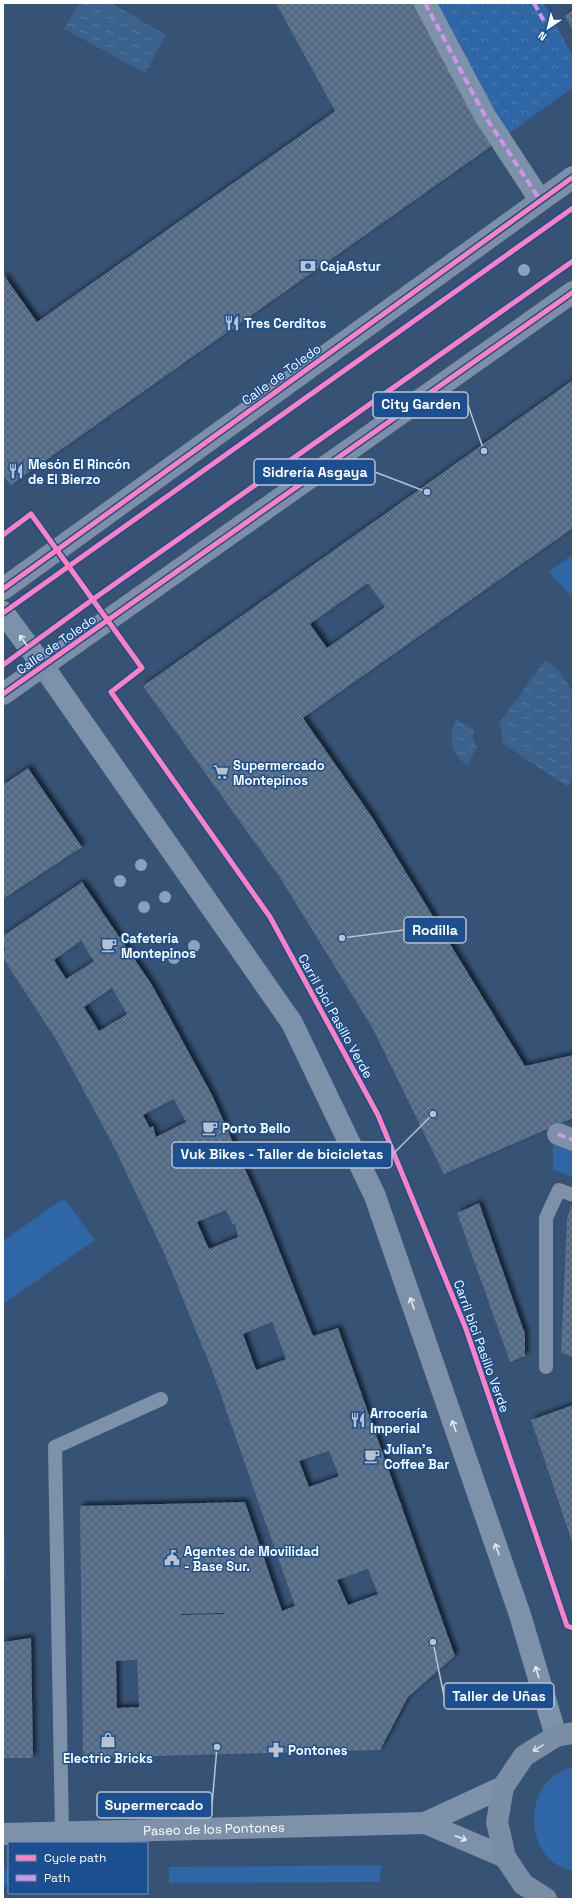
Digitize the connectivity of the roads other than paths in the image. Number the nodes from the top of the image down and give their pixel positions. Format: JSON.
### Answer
{"nodes":[{"id":1,"x":425,"y":3,"type":"edge"},
{"id":2,"x":573,"y":177,"type":"edge"},
{"id":3,"x":540,"y":200,"type":"junction"},
{"id":4,"x":573,"y":292,"type":"edge"},
{"id":5,"x":3,"y":589,"type":"edge"},
{"id":6,"x":3,"y":612,"type":"edge"},
{"id":7,"x":43,"y":666,"type":"junction"},
{"id":8,"x":3,"y":694,"type":"edge"},
{"id":9,"x":573,"y":1194,"type":"edge"},
{"id":10,"x":546,"y":1367,"type":"dead end"},
{"id":11,"x":161,"y":1399,"type":"dead end"},
{"id":12,"x":565,"y":1735,"type":"edge"},
{"id":13,"x":503,"y":1787,"type":"junction"},
{"id":14,"x":425,"y":1823,"type":"junction"},
{"id":15,"x":62,"y":1833,"type":"junction"},
{"id":16,"x":3,"y":1834,"type":"edge"},
{"id":17,"x":505,"y":1857,"type":"junction"},
{"id":18,"x":523,"y":1891,"type":"edge"},
{"id":19,"x":546,"y":1899,"type":"edge"}],
"edges":[{"from":1,"to":3,"type":"street"},
{"from":2,"to":3,"type":"main road","name":"Calle de Toledo"},
{"from":3,"to":5,"type":"main road","name":"Calle de Toledo"},
{"from":4,"to":7,"type":"main road","name":"Calle de Toledo"},
{"from":7,"to":6,"type":"street","one_way":true},
{"from":7,"to":8,"type":"main road","name":"Calle de Toledo"},
{"from":12,"to":7,"type":"street","one_way":true},
{"from":9,"to":10,"type":"lane"},
{"from":11,"to":15,"type":"lane"},
{"from":12,"to":13,"type":"main road","one_way":true},
{"from":13,"to":14,"type":"street","name":"Paseo de los Pontones"},
{"from":13,"to":17,"type":"main road"},
{"from":14,"to":15,"type":"street","name":"Paseo de los Pontones"},
{"from":14,"to":17,"type":"street","name":"Paseo de los Pontones","one_way":true},
{"from":15,"to":16,"type":"street","name":"Paseo de los Pontones"},
{"from":17,"to":18,"type":"main road"},
{"from":18,"to":19,"type":"main road"}]}
